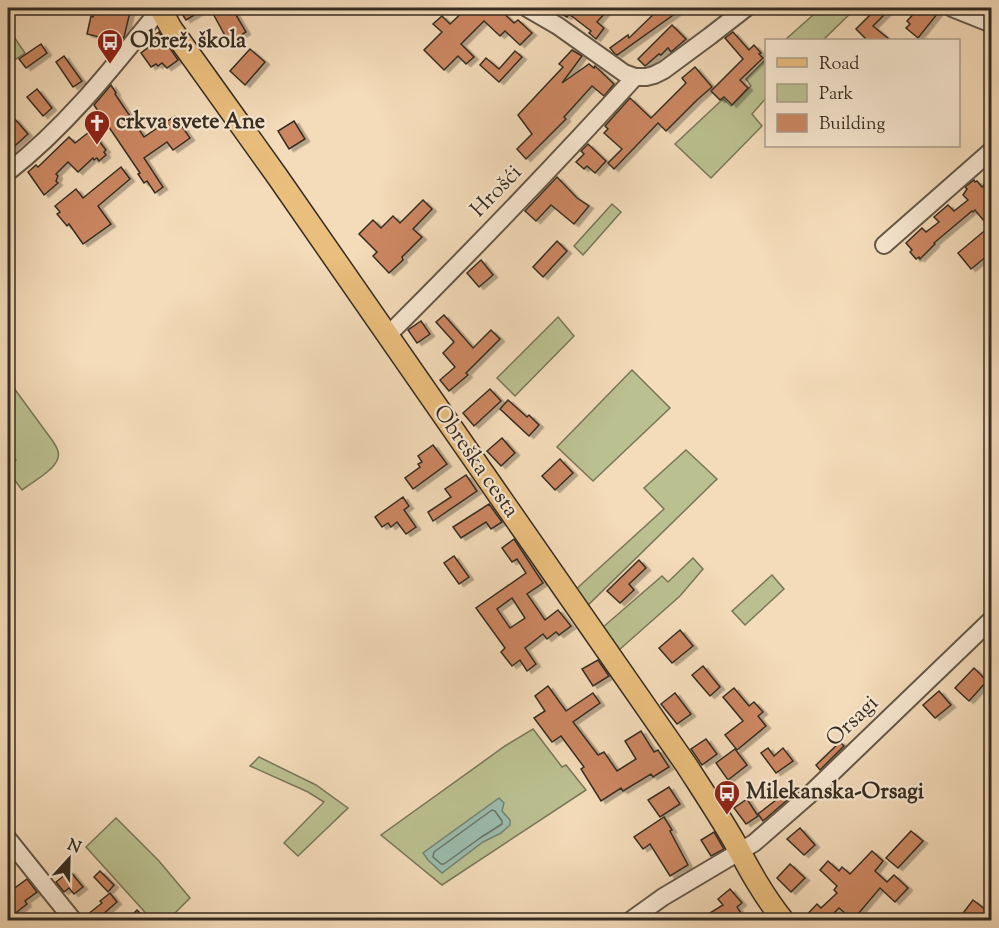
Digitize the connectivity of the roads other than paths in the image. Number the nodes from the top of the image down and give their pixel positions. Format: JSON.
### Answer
{"nodes":[{"id":1,"x":160,"y":8,"type":"edge"},
{"id":2,"x":527,"y":8,"type":"edge"},
{"id":3,"x":746,"y":8,"type":"edge"},
{"id":4,"x":952,"y":8,"type":"edge"},
{"id":5,"x":992,"y":24,"type":"edge"},
{"id":6,"x":635,"y":77,"type":"junction"},
{"id":7,"x":992,"y":150,"type":"edge"},
{"id":8,"x":8,"y":172,"type":"edge"},
{"id":9,"x":884,"y":245,"type":"dead end"},
{"id":10,"x":388,"y":335,"type":"junction"},
{"id":11,"x":992,"y":619,"type":"edge"},
{"id":12,"x":8,"y":838,"type":"edge"},
{"id":13,"x":740,"y":852,"type":"junction"},
{"id":14,"x":66,"y":918,"type":"edge"},
{"id":15,"x":631,"y":921,"type":"edge"},
{"id":16,"x":783,"y":921,"type":"edge"}],
"edges":[{"from":1,"to":8,"type":"street"},
{"from":1,"to":10,"type":"main road","name":"Obreška cesta"},
{"from":2,"to":6,"type":"street"},
{"from":3,"to":6,"type":"street"},
{"from":4,"to":5,"type":"street"},
{"from":6,"to":10,"type":"street","name":"Hrošći"},
{"from":7,"to":9,"type":"street"},
{"from":10,"to":13,"type":"main road","name":"Obreška cesta"},
{"from":11,"to":13,"type":"street","name":"Orsagi"},
{"from":12,"to":14,"type":"street"},
{"from":13,"to":15,"type":"street","name":"Orsagi"},
{"from":13,"to":16,"type":"main road","name":"Obreška cesta"}]}
